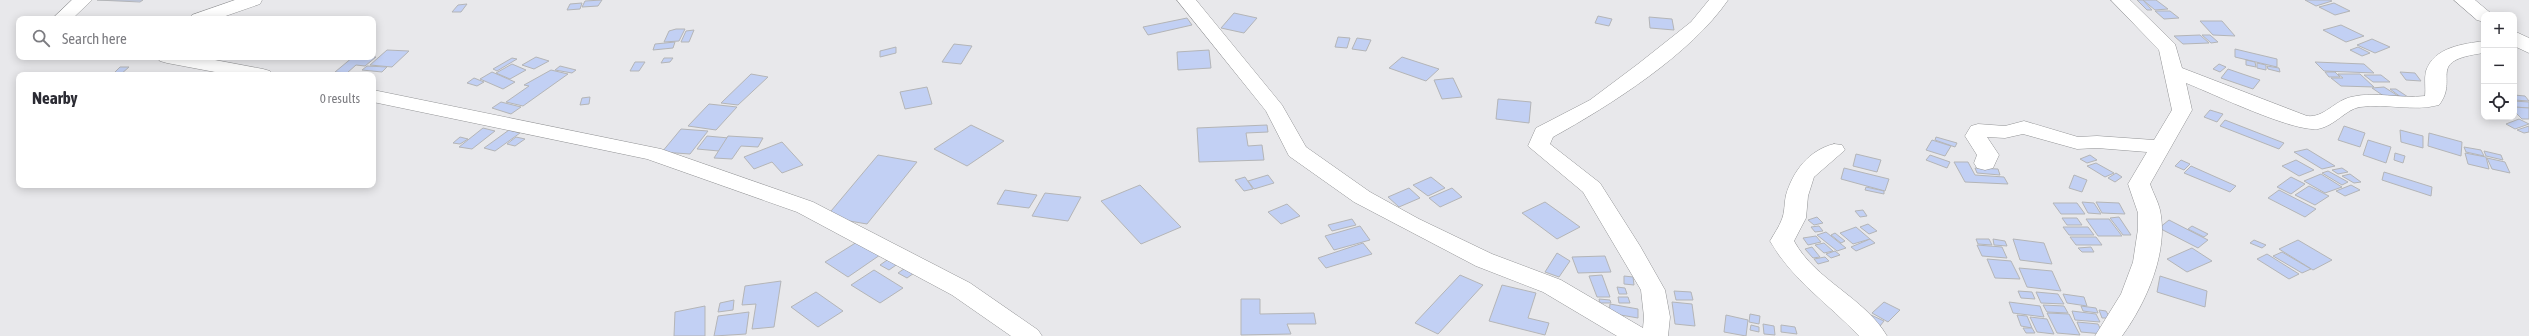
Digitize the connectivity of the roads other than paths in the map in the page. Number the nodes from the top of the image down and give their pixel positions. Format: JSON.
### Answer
{"nodes":[{"id":1,"x":82,"y":0,"type":"edge"},
{"id":2,"x":253,"y":0,"type":"edge"},
{"id":3,"x":1186,"y":0,"type":"edge"},
{"id":4,"x":1719,"y":0,"type":"edge"},
{"id":5,"x":2120,"y":0,"type":"edge"},
{"id":6,"x":2463,"y":0,"type":"edge"},
{"id":7,"x":2481,"y":14,"type":"edge"},
{"id":8,"x":65,"y":16,"type":"edge"},
{"id":9,"x":208,"y":16,"type":"edge"},
{"id":10,"x":2481,"y":48,"type":"edge"},
{"id":11,"x":183,"y":60,"type":"edge"},
{"id":12,"x":2173,"y":71,"type":"junction"},
{"id":13,"x":247,"y":72,"type":"edge"},
{"id":14,"x":376,"y":97,"type":"edge"},
{"id":15,"x":2160,"y":147,"type":"junction"},
{"id":16,"x":1834,"y":150,"type":"dead end"},
{"id":17,"x":1985,"y":163,"type":"dead end"},
{"id":18,"x":1029,"y":336,"type":"edge"},
{"id":19,"x":1637,"y":336,"type":"edge"},
{"id":20,"x":1655,"y":336,"type":"edge"},
{"id":21,"x":1874,"y":336,"type":"edge"},
{"id":22,"x":2108,"y":336,"type":"edge"}],
"edges":[{"from":1,"to":8,"type":"street"},
{"from":2,"to":9,"type":"street"},
{"from":3,"to":19,"type":"street"},
{"from":4,"to":20,"type":"street"},
{"from":5,"to":12,"type":"street"},
{"from":6,"to":7,"type":"street"},
{"from":10,"to":12,"type":"street"},
{"from":11,"to":13,"type":"street"},
{"from":12,"to":15,"type":"street"},
{"from":14,"to":18,"type":"street"},
{"from":15,"to":17,"type":"street"},
{"from":15,"to":22,"type":"street"},
{"from":16,"to":21,"type":"street"}]}
